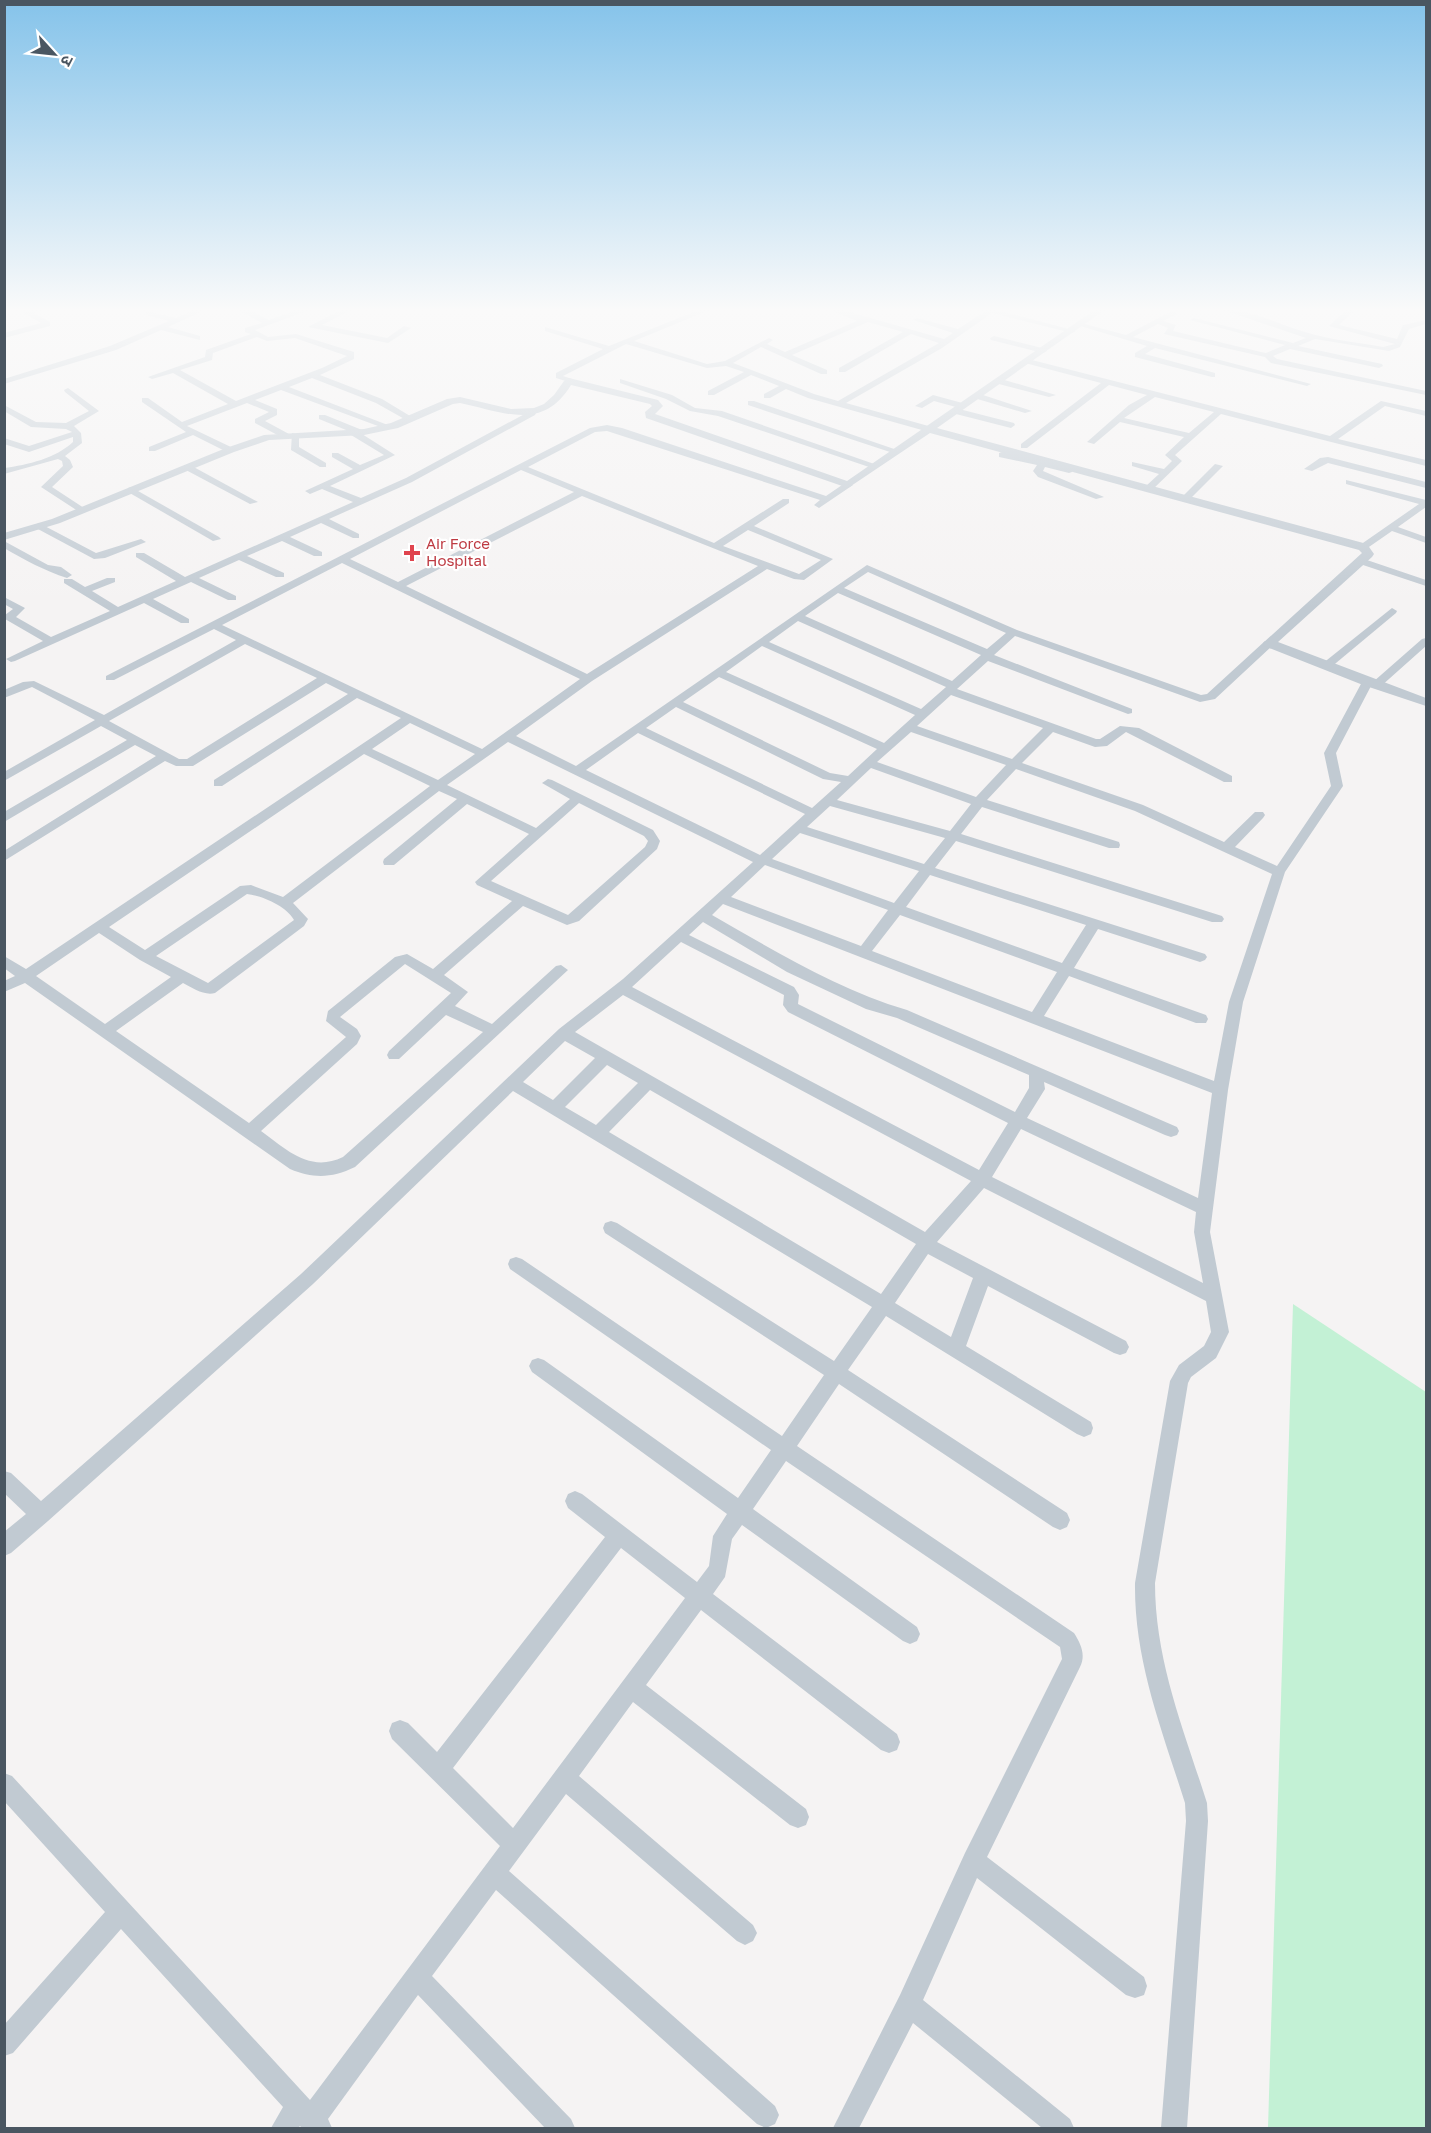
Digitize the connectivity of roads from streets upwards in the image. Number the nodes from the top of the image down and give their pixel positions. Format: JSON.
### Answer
{"nodes":[{"id":1,"x":959,"y":408,"type":"edge"},
{"id":2,"x":6,"y":409,"type":"edge"},
{"id":3,"x":92,"y":409,"type":"edge"},
{"id":4,"x":157,"y":409,"type":"edge"},
{"id":5,"x":226,"y":409,"type":"edge"},
{"id":6,"x":268,"y":409,"type":"edge"},
{"id":7,"x":340,"y":409,"type":"edge"},
{"id":8,"x":392,"y":409,"type":"edge"},
{"id":9,"x":434,"y":409,"type":"edge"},
{"id":10,"x":499,"y":409,"type":"edge"},
{"id":11,"x":542,"y":409,"type":"edge"},
{"id":12,"x":654,"y":409,"type":"edge"},
{"id":13,"x":693,"y":409,"type":"edge"},
{"id":14,"x":771,"y":409,"type":"edge"},
{"id":15,"x":855,"y":409,"type":"edge"},
{"id":16,"x":961,"y":409,"type":"edge"},
{"id":17,"x":1019,"y":409,"type":"edge"},
{"id":18,"x":1073,"y":409,"type":"edge"},
{"id":19,"x":1132,"y":409,"type":"edge"},
{"id":20,"x":1206,"y":409,"type":"edge"},
{"id":21,"x":1376,"y":409,"type":"edge"},
{"id":22,"x":1407,"y":409,"type":"edge"},
{"id":23,"x":1028,"y":411,"type":"dead end"},
{"id":24,"x":1219,"y":412,"type":"junction"},
{"id":25,"x":532,"y":413,"type":"junction"},
{"id":26,"x":1426,"y":413,"type":"edge"},
{"id":27,"x":20,"y":417,"type":"junction"},
{"id":28,"x":322,"y":417,"type":"dead end"},
{"id":29,"x":411,"y":419,"type":"junction"},
{"id":30,"x":1118,"y":419,"type":"junction"},
{"id":31,"x":4,"y":421,"type":"edge"},
{"id":32,"x":181,"y":425,"type":"junction"},
{"id":33,"x":1011,"y":425,"type":"dead end"},
{"id":34,"x":68,"y":426,"type":"junction"},
{"id":35,"x":389,"y":427,"type":"junction"},
{"id":36,"x":929,"y":429,"type":"junction"},
{"id":37,"x":193,"y":432,"type":"junction"},
{"id":38,"x":77,"y":433,"type":"junction"},
{"id":39,"x":356,"y":433,"type":"junction"},
{"id":40,"x":290,"y":436,"type":"junction"},
{"id":41,"x":1190,"y":436,"type":"junction"},
{"id":42,"x":1333,"y":438,"type":"junction"},
{"id":43,"x":4,"y":441,"type":"edge"},
{"id":44,"x":1090,"y":442,"type":"dead end"},
{"id":45,"x":1024,"y":446,"type":"dead end"},
{"id":46,"x":152,"y":449,"type":"dead end"},
{"id":47,"x":230,"y":450,"type":"junction"},
{"id":48,"x":896,"y":451,"type":"junction"},
{"id":49,"x":57,"y":455,"type":"junction"},
{"id":50,"x":335,"y":455,"type":"dead end"},
{"id":51,"x":1002,"y":455,"type":"dead end"},
{"id":52,"x":1426,"y":462,"type":"edge"},
{"id":53,"x":1042,"y":464,"type":"junction"},
{"id":54,"x":1135,"y":464,"type":"dead end"},
{"id":55,"x":323,"y":465,"type":"dead end"},
{"id":56,"x":875,"y":466,"type":"junction"},
{"id":57,"x":1218,"y":466,"type":"dead end"},
{"id":58,"x":188,"y":467,"type":"junction"},
{"id":59,"x":521,"y":468,"type":"junction"},
{"id":60,"x":360,"y":469,"type":"junction"},
{"id":61,"x":1309,"y":469,"type":"dead end"},
{"id":62,"x":4,"y":471,"type":"edge"},
{"id":63,"x":1166,"y":473,"type":"junction"},
{"id":64,"x":1095,"y":476,"type":"dead end"},
{"id":65,"x":1349,"y":482,"type":"dead end"},
{"id":66,"x":848,"y":485,"type":"junction"},
{"id":67,"x":1426,"y":485,"type":"edge"},
{"id":68,"x":322,"y":486,"type":"junction"},
{"id":69,"x":1149,"y":488,"type":"junction"},
{"id":70,"x":131,"y":490,"type":"junction"},
{"id":71,"x":310,"y":491,"type":"dead end"},
{"id":72,"x":582,"y":492,"type":"junction"},
{"id":73,"x":1099,"y":497,"type":"dead end"},
{"id":74,"x":1186,"y":498,"type":"junction"},
{"id":75,"x":360,"y":501,"type":"junction"},
{"id":76,"x":786,"y":501,"type":"dead end"},
{"id":77,"x":253,"y":502,"type":"dead end"},
{"id":78,"x":1426,"y":503,"type":"edge"},
{"id":79,"x":81,"y":510,"type":"junction"},
{"id":80,"x":321,"y":519,"type":"junction"},
{"id":81,"x":39,"y":526,"type":"junction"},
{"id":82,"x":746,"y":526,"type":"junction"},
{"id":83,"x":1390,"y":527,"type":"junction"},
{"id":84,"x":356,"y":536,"type":"dead end"},
{"id":85,"x":4,"y":537,"type":"edge"},
{"id":86,"x":281,"y":537,"type":"junction"},
{"id":87,"x":216,"y":539,"type":"dead end"},
{"id":88,"x":1426,"y":540,"type":"edge"},
{"id":89,"x":141,"y":542,"type":"dead end"},
{"id":90,"x":4,"y":544,"type":"edge"},
{"id":91,"x":715,"y":546,"type":"junction"},
{"id":92,"x":1363,"y":547,"type":"junction"},
{"id":93,"x":140,"y":555,"type":"dead end"},
{"id":94,"x":318,"y":555,"type":"dead end"},
{"id":95,"x":238,"y":556,"type":"junction"},
{"id":96,"x":342,"y":559,"type":"junction"},
{"id":97,"x":1360,"y":561,"type":"junction"},
{"id":98,"x":765,"y":565,"type":"junction"},
{"id":99,"x":280,"y":575,"type":"dead end"},
{"id":100,"x":187,"y":579,"type":"junction"},
{"id":101,"x":111,"y":580,"type":"dead end"},
{"id":102,"x":1426,"y":584,"type":"edge"},
{"id":103,"x":398,"y":586,"type":"junction"},
{"id":104,"x":837,"y":589,"type":"junction"},
{"id":105,"x":86,"y":590,"type":"junction"},
{"id":106,"x":145,"y":598,"type":"junction"},
{"id":107,"x":232,"y":598,"type":"dead end"},
{"id":108,"x":4,"y":600,"type":"edge"},
{"id":109,"x":118,"y":611,"type":"junction"},
{"id":110,"x":1392,"y":611,"type":"dead end"},
{"id":111,"x":797,"y":617,"type":"junction"},
{"id":112,"x":184,"y":621,"type":"dead end"},
{"id":113,"x":20,"y":624,"type":"junction"},
{"id":114,"x":214,"y":625,"type":"junction"},
{"id":115,"x":4,"y":631,"type":"edge"},
{"id":116,"x":1013,"y":632,"type":"junction"},
{"id":117,"x":245,"y":639,"type":"junction"},
{"id":118,"x":51,"y":641,"type":"junction"},
{"id":119,"x":1426,"y":641,"type":"edge"},
{"id":120,"x":761,"y":642,"type":"junction"},
{"id":121,"x":1269,"y":643,"type":"junction"},
{"id":122,"x":987,"y":655,"type":"junction"},
{"id":123,"x":12,"y":659,"type":"dead end"},
{"id":124,"x":1326,"y":666,"type":"junction"},
{"id":125,"x":717,"y":672,"type":"junction"},
{"id":126,"x":110,"y":678,"type":"dead end"},
{"id":127,"x":325,"y":678,"type":"junction"},
{"id":128,"x":588,"y":679,"type":"junction"},
{"id":129,"x":1372,"y":683,"type":"junction"},
{"id":130,"x":951,"y":688,"type":"junction"},
{"id":131,"x":357,"y":693,"type":"junction"},
{"id":132,"x":4,"y":695,"type":"edge"},
{"id":133,"x":1426,"y":701,"type":"edge"},
{"id":134,"x":674,"y":702,"type":"junction"},
{"id":135,"x":1128,"y":711,"type":"dead end"},
{"id":136,"x":922,"y":714,"type":"junction"},
{"id":137,"x":409,"y":718,"type":"junction"},
{"id":138,"x":102,"y":720,"type":"junction"},
{"id":139,"x":909,"y":727,"type":"junction"},
{"id":140,"x":636,"y":728,"type":"junction"},
{"id":141,"x":1050,"y":728,"type":"junction"},
{"id":142,"x":506,"y":736,"type":"junction"},
{"id":143,"x":135,"y":740,"type":"junction"},
{"id":144,"x":885,"y":748,"type":"junction"},
{"id":145,"x":363,"y":749,"type":"junction"},
{"id":146,"x":482,"y":753,"type":"junction"},
{"id":147,"x":165,"y":756,"type":"junction"},
{"id":148,"x":868,"y":763,"type":"junction"},
{"id":149,"x":1016,"y":764,"type":"junction"},
{"id":150,"x":578,"y":770,"type":"junction"},
{"id":151,"x":4,"y":777,"type":"edge"},
{"id":152,"x":1228,"y":779,"type":"dead end"},
{"id":153,"x":849,"y":780,"type":"junction"},
{"id":154,"x":218,"y":783,"type":"dead end"},
{"id":155,"x":548,"y":783,"type":"dead end"},
{"id":156,"x":438,"y":786,"type":"junction"},
{"id":157,"x":578,"y":798,"type":"junction"},
{"id":158,"x":465,"y":799,"type":"junction"},
{"id":159,"x":827,"y":801,"type":"junction"},
{"id":160,"x":979,"y":802,"type":"junction"},
{"id":161,"x":813,"y":813,"type":"junction"},
{"id":162,"x":1259,"y":814,"type":"dead end"},
{"id":163,"x":4,"y":818,"type":"edge"},
{"id":164,"x":797,"y":828,"type":"junction"},
{"id":165,"x":536,"y":833,"type":"junction"},
{"id":166,"x":952,"y":836,"type":"junction"},
{"id":167,"x":1114,"y":844,"type":"dead end"},
{"id":168,"x":1226,"y":848,"type":"junction"},
{"id":169,"x":4,"y":857,"type":"edge"},
{"id":170,"x":762,"y":860,"type":"junction"},
{"id":171,"x":389,"y":862,"type":"dead end"},
{"id":172,"x":928,"y":868,"type":"junction"},
{"id":173,"x":1279,"y":872,"type":"junction"},
{"id":174,"x":721,"y":898,"type":"junction"},
{"id":175,"x":521,"y":900,"type":"junction"},
{"id":176,"x":284,"y":903,"type":"junction"},
{"id":177,"x":898,"y":909,"type":"junction"},
{"id":178,"x":702,"y":915,"type":"junction"},
{"id":179,"x":1217,"y":919,"type":"dead end"},
{"id":180,"x":1094,"y":924,"type":"junction"},
{"id":181,"x":99,"y":927,"type":"junction"},
{"id":182,"x":680,"y":936,"type":"junction"},
{"id":183,"x":863,"y":953,"type":"junction"},
{"id":184,"x":145,"y":957,"type":"junction"},
{"id":185,"x":1200,"y":957,"type":"dead end"},
{"id":186,"x":4,"y":961,"type":"edge"},
{"id":187,"x":561,"y":970,"type":"dead end"},
{"id":188,"x":1065,"y":970,"type":"junction"},
{"id":189,"x":435,"y":975,"type":"junction"},
{"id":190,"x":26,"y":976,"type":"junction"},
{"id":191,"x":182,"y":976,"type":"junction"},
{"id":192,"x":4,"y":987,"type":"edge"},
{"id":193,"x":622,"y":988,"type":"junction"},
{"id":194,"x":445,"y":1008,"type":"junction"},
{"id":195,"x":1035,"y":1019,"type":"junction"},
{"id":196,"x":1201,"y":1019,"type":"dead end"},
{"id":197,"x":106,"y":1031,"type":"junction"},
{"id":198,"x":493,"y":1031,"type":"junction"},
{"id":199,"x":564,"y":1033,"type":"junction"},
{"id":200,"x":394,"y":1055,"type":"dead end"},
{"id":201,"x":605,"y":1057,"type":"junction"},
{"id":202,"x":1036,"y":1074,"type":"junction"},
{"id":203,"x":649,"y":1082,"type":"junction"},
{"id":204,"x":512,"y":1083,"type":"junction"},
{"id":205,"x":1221,"y":1090,"type":"junction"},
{"id":206,"x":553,"y":1109,"type":"junction"},
{"id":207,"x":1018,"y":1121,"type":"junction"},
{"id":208,"x":1171,"y":1131,"type":"dead end"},
{"id":209,"x":249,"y":1132,"type":"junction"},
{"id":210,"x":597,"y":1134,"type":"junction"},
{"id":211,"x":982,"y":1179,"type":"junction"},
{"id":212,"x":1205,"y":1209,"type":"junction"},
{"id":213,"x":611,"y":1228,"type":"dead end"},
{"id":214,"x":926,"y":1243,"type":"junction"},
{"id":215,"x":516,"y":1264,"type":"dead end"},
{"id":216,"x":983,"y":1275,"type":"junction"},
{"id":217,"x":1214,"y":1297,"type":"junction"},
{"id":218,"x":884,"y":1305,"type":"junction"},
{"id":219,"x":1120,"y":1347,"type":"dead end"},
{"id":220,"x":956,"y":1349,"type":"junction"},
{"id":221,"x":538,"y":1366,"type":"dead end"},
{"id":222,"x":837,"y":1373,"type":"junction"},
{"id":223,"x":1084,"y":1428,"type":"dead end"},
{"id":224,"x":784,"y":1448,"type":"junction"},
{"id":225,"x":4,"y":1480,"type":"edge"},
{"id":226,"x":575,"y":1501,"type":"dead end"},
{"id":227,"x":738,"y":1512,"type":"junction"},
{"id":228,"x":41,"y":1514,"type":"junction"},
{"id":229,"x":1060,"y":1520,"type":"dead end"},
{"id":230,"x":619,"y":1535,"type":"junction"},
{"id":231,"x":4,"y":1546,"type":"edge"},
{"id":232,"x":699,"y":1596,"type":"junction"},
{"id":233,"x":910,"y":1634,"type":"dead end"},
{"id":234,"x":631,"y":1687,"type":"junction"},
{"id":235,"x":399,"y":1731,"type":"dead end"},
{"id":236,"x":889,"y":1742,"type":"dead end"},
{"id":237,"x":438,"y":1769,"type":"junction"},
{"id":238,"x":564,"y":1778,"type":"junction"},
{"id":239,"x":4,"y":1784,"type":"edge"},
{"id":240,"x":798,"y":1817,"type":"dead end"},
{"id":241,"x":515,"y":1845,"type":"junction"},
{"id":242,"x":973,"y":1861,"type":"junction"},
{"id":243,"x":494,"y":1873,"type":"junction"},
{"id":244,"x":121,"y":1912,"type":"junction"},
{"id":245,"x":745,"y":1933,"type":"dead end"},
{"id":246,"x":417,"y":1977,"type":"junction"},
{"id":247,"x":1135,"y":1986,"type":"dead end"},
{"id":248,"x":909,"y":2004,"type":"junction"},
{"id":249,"x":4,"y":2044,"type":"edge"},
{"id":250,"x":766,"y":2115,"type":"dead end"},
{"id":251,"x":309,"y":2118,"type":"edge"},
{"id":252,"x":284,"y":2128,"type":"edge"},
{"id":253,"x":562,"y":2128,"type":"edge"},
{"id":254,"x":846,"y":2128,"type":"edge"},
{"id":255,"x":1061,"y":2128,"type":"edge"},
{"id":256,"x":1174,"y":2128,"type":"edge"}],
"edges":[{"from":1,"to":36,"type":"street"},
{"from":2,"to":27,"type":"street"},
{"from":3,"to":34,"type":"street"},
{"from":4,"to":32,"type":"street"},
{"from":5,"to":32,"type":"street"},
{"from":6,"to":40,"type":"street"},
{"from":7,"to":35,"type":"street"},
{"from":8,"to":29,"type":"street"},
{"from":9,"to":29,"type":"street"},
{"from":10,"to":25,"type":"street"},
{"from":11,"to":25,"type":"street"},
{"from":12,"to":66,"type":"street"},
{"from":13,"to":56,"type":"street"},
{"from":14,"to":48,"type":"street"},
{"from":15,"to":36,"type":"street"},
{"from":16,"to":33,"type":"street"},
{"from":17,"to":23,"type":"street"},
{"from":18,"to":45,"type":"street"},
{"from":19,"to":30,"type":"street"},
{"from":20,"to":24,"type":"street"},
{"from":21,"to":42,"type":"street"},
{"from":22,"to":26,"type":"street"},
{"from":24,"to":41,"type":"street"},
{"from":24,"to":42,"type":"street"},
{"from":25,"to":75,"type":"street"},
{"from":27,"to":31,"type":"street"},
{"from":27,"to":34,"type":"street"},
{"from":28,"to":39,"type":"street"},
{"from":29,"to":35,"type":"street"},
{"from":30,"to":41,"type":"street"},
{"from":30,"to":44,"type":"street"},
{"from":32,"to":37,"type":"street"},
{"from":34,"to":38,"type":"street"},
{"from":35,"to":39,"type":"street"},
{"from":36,"to":48,"type":"street"},
{"from":36,"to":69,"type":"street"},
{"from":37,"to":46,"type":"street"},
{"from":37,"to":47,"type":"street"},
{"from":38,"to":43,"type":"street"},
{"from":38,"to":49,"type":"street"},
{"from":39,"to":40,"type":"street"},
{"from":39,"to":60,"type":"street"},
{"from":40,"to":47,"type":"street"},
{"from":40,"to":55,"type":"street"},
{"from":41,"to":63,"type":"street"},
{"from":42,"to":52,"type":"street"},
{"from":47,"to":58,"type":"street"},
{"from":48,"to":56,"type":"street"},
{"from":49,"to":62,"type":"street"},
{"from":49,"to":79,"type":"street"},
{"from":50,"to":60,"type":"street"},
{"from":51,"to":53,"type":"street"},
{"from":53,"to":64,"type":"street"},
{"from":53,"to":73,"type":"street"},
{"from":54,"to":63,"type":"street"},
{"from":56,"to":66,"type":"street"},
{"from":57,"to":74,"type":"street"},
{"from":58,"to":70,"type":"street"},
{"from":58,"to":77,"type":"street"},
{"from":59,"to":66,"type":"street"},
{"from":59,"to":72,"type":"street"},
{"from":59,"to":96,"type":"street"},
{"from":60,"to":68,"type":"street"},
{"from":61,"to":67,"type":"street"},
{"from":63,"to":69,"type":"street"},
{"from":65,"to":78,"type":"street"},
{"from":68,"to":71,"type":"street"},
{"from":68,"to":75,"type":"street"},
{"from":69,"to":74,"type":"street"},
{"from":70,"to":79,"type":"street"},
{"from":70,"to":87,"type":"street"},
{"from":72,"to":91,"type":"street"},
{"from":72,"to":103,"type":"street"},
{"from":74,"to":92,"type":"street"},
{"from":75,"to":80,"type":"street"},
{"from":76,"to":82,"type":"street"},
{"from":78,"to":83,"type":"street"},
{"from":79,"to":81,"type":"street"},
{"from":80,"to":84,"type":"street"},
{"from":80,"to":86,"type":"street"},
{"from":81,"to":85,"type":"street"},
{"from":81,"to":89,"type":"street"},
{"from":82,"to":91,"type":"street"},
{"from":82,"to":98,"type":"street"},
{"from":83,"to":88,"type":"street"},
{"from":83,"to":92,"type":"street"},
{"from":86,"to":94,"type":"street"},
{"from":86,"to":95,"type":"street"},
{"from":90,"to":105,"type":"street"},
{"from":91,"to":98,"type":"street"},
{"from":92,"to":97,"type":"street"},
{"from":93,"to":100,"type":"street"},
{"from":95,"to":99,"type":"street"},
{"from":95,"to":100,"type":"street"},
{"from":96,"to":103,"type":"street"},
{"from":96,"to":114,"type":"street"},
{"from":97,"to":102,"type":"street"},
{"from":97,"to":121,"type":"street"},
{"from":98,"to":128,"type":"street"},
{"from":100,"to":106,"type":"street"},
{"from":100,"to":107,"type":"street"},
{"from":101,"to":105,"type":"street"},
{"from":103,"to":128,"type":"street"},
{"from":104,"to":111,"type":"street"},
{"from":104,"to":116,"type":"street"},
{"from":104,"to":122,"type":"street"},
{"from":105,"to":109,"type":"street"},
{"from":106,"to":109,"type":"street"},
{"from":106,"to":112,"type":"street"},
{"from":108,"to":113,"type":"street"},
{"from":109,"to":118,"type":"street"},
{"from":110,"to":124,"type":"street"},
{"from":111,"to":120,"type":"street"},
{"from":111,"to":130,"type":"street"},
{"from":113,"to":115,"type":"street"},
{"from":113,"to":118,"type":"street"},
{"from":114,"to":117,"type":"street"},
{"from":114,"to":126,"type":"street"},
{"from":116,"to":121,"type":"street"},
{"from":116,"to":122,"type":"street"},
{"from":117,"to":127,"type":"street"},
{"from":117,"to":138,"type":"street"},
{"from":118,"to":123,"type":"street"},
{"from":119,"to":129,"type":"street"},
{"from":120,"to":125,"type":"street"},
{"from":120,"to":136,"type":"street"},
{"from":121,"to":124,"type":"street"},
{"from":122,"to":130,"type":"street"},
{"from":122,"to":135,"type":"street"},
{"from":124,"to":129,"type":"street"},
{"from":125,"to":134,"type":"street"},
{"from":125,"to":144,"type":"street"},
{"from":127,"to":131,"type":"street"},
{"from":127,"to":147,"type":"street"},
{"from":128,"to":142,"type":"street"},
{"from":129,"to":133,"type":"street"},
{"from":129,"to":173,"type":"street"},
{"from":130,"to":136,"type":"street"},
{"from":130,"to":141,"type":"street"},
{"from":131,"to":137,"type":"street"},
{"from":131,"to":154,"type":"street"},
{"from":132,"to":138,"type":"street"},
{"from":134,"to":140,"type":"street"},
{"from":134,"to":153,"type":"street"},
{"from":136,"to":139,"type":"street"},
{"from":137,"to":145,"type":"street"},
{"from":137,"to":146,"type":"street"},
{"from":138,"to":143,"type":"street"},
{"from":138,"to":151,"type":"street"},
{"from":139,"to":144,"type":"street"},
{"from":139,"to":149,"type":"street"},
{"from":140,"to":150,"type":"street"},
{"from":140,"to":161,"type":"street"},
{"from":141,"to":149,"type":"street"},
{"from":141,"to":152,"type":"street"},
{"from":142,"to":146,"type":"street"},
{"from":142,"to":150,"type":"street"},
{"from":143,"to":147,"type":"street"},
{"from":143,"to":163,"type":"street"},
{"from":144,"to":148,"type":"street"},
{"from":145,"to":156,"type":"street"},
{"from":145,"to":181,"type":"street"},
{"from":146,"to":156,"type":"street"},
{"from":147,"to":169,"type":"street"},
{"from":148,"to":153,"type":"street"},
{"from":148,"to":160,"type":"street"},
{"from":149,"to":160,"type":"street"},
{"from":149,"to":168,"type":"street"},
{"from":150,"to":170,"type":"street"},
{"from":153,"to":159,"type":"street"},
{"from":155,"to":157,"type":"street"},
{"from":156,"to":158,"type":"street"},
{"from":156,"to":176,"type":"street"},
{"from":157,"to":165,"type":"street"},
{"from":157,"to":175,"type":"street"},
{"from":158,"to":165,"type":"street"},
{"from":158,"to":171,"type":"street"},
{"from":159,"to":161,"type":"street"},
{"from":159,"to":166,"type":"street"},
{"from":160,"to":166,"type":"street"},
{"from":160,"to":167,"type":"street"},
{"from":161,"to":164,"type":"street"},
{"from":162,"to":168,"type":"street"},
{"from":164,"to":170,"type":"street"},
{"from":164,"to":172,"type":"street"},
{"from":165,"to":175,"type":"street"},
{"from":166,"to":172,"type":"street"},
{"from":166,"to":179,"type":"street"},
{"from":168,"to":173,"type":"street"},
{"from":170,"to":174,"type":"street"},
{"from":170,"to":177,"type":"street"},
{"from":172,"to":177,"type":"street"},
{"from":172,"to":180,"type":"street"},
{"from":173,"to":205,"type":"street"},
{"from":174,"to":178,"type":"street"},
{"from":174,"to":183,"type":"street"},
{"from":175,"to":189,"type":"street"},
{"from":176,"to":184,"type":"street"},
{"from":176,"to":191,"type":"street"},
{"from":177,"to":183,"type":"street"},
{"from":177,"to":188,"type":"street"},
{"from":178,"to":182,"type":"street"},
{"from":178,"to":202,"type":"street"},
{"from":180,"to":185,"type":"street"},
{"from":180,"to":188,"type":"street"},
{"from":181,"to":184,"type":"street"},
{"from":181,"to":190,"type":"street"},
{"from":182,"to":193,"type":"street"},
{"from":182,"to":207,"type":"street"},
{"from":183,"to":195,"type":"street"},
{"from":184,"to":191,"type":"street"},
{"from":186,"to":190,"type":"street"},
{"from":187,"to":198,"type":"street"},
{"from":188,"to":195,"type":"street"},
{"from":188,"to":196,"type":"street"},
{"from":189,"to":194,"type":"street"},
{"from":189,"to":209,"type":"street"},
{"from":190,"to":192,"type":"street"},
{"from":190,"to":197,"type":"street"},
{"from":191,"to":197,"type":"street"},
{"from":193,"to":199,"type":"street"},
{"from":193,"to":211,"type":"street"},
{"from":194,"to":198,"type":"street"},
{"from":194,"to":200,"type":"street"},
{"from":195,"to":205,"type":"street"},
{"from":197,"to":209,"type":"street"},
{"from":198,"to":209,"type":"street"},
{"from":199,"to":201,"type":"street"},
{"from":199,"to":204,"type":"street"},
{"from":201,"to":203,"type":"street"},
{"from":201,"to":206,"type":"street"},
{"from":202,"to":207,"type":"street"},
{"from":202,"to":208,"type":"street"},
{"from":203,"to":210,"type":"street"},
{"from":203,"to":214,"type":"street"},
{"from":204,"to":206,"type":"street"},
{"from":204,"to":228,"type":"street"},
{"from":205,"to":212,"type":"street"},
{"from":206,"to":210,"type":"street"},
{"from":207,"to":211,"type":"street"},
{"from":207,"to":212,"type":"street"},
{"from":210,"to":218,"type":"street"},
{"from":211,"to":214,"type":"street"},
{"from":211,"to":217,"type":"street"},
{"from":212,"to":217,"type":"street"},
{"from":213,"to":222,"type":"street"},
{"from":214,"to":216,"type":"street"},
{"from":214,"to":218,"type":"street"},
{"from":215,"to":224,"type":"street"},
{"from":216,"to":219,"type":"street"},
{"from":216,"to":220,"type":"street"},
{"from":217,"to":256,"type":"street"},
{"from":218,"to":220,"type":"street"},
{"from":218,"to":222,"type":"street"},
{"from":220,"to":223,"type":"street"},
{"from":221,"to":227,"type":"street"},
{"from":222,"to":224,"type":"street"},
{"from":222,"to":229,"type":"street"},
{"from":224,"to":227,"type":"street"},
{"from":224,"to":242,"type":"street"},
{"from":225,"to":228,"type":"street"},
{"from":226,"to":230,"type":"street"},
{"from":227,"to":232,"type":"street"},
{"from":227,"to":233,"type":"street"},
{"from":228,"to":231,"type":"street"},
{"from":230,"to":232,"type":"street"},
{"from":230,"to":237,"type":"street"},
{"from":232,"to":234,"type":"street"},
{"from":232,"to":236,"type":"street"},
{"from":234,"to":238,"type":"street"},
{"from":234,"to":240,"type":"street"},
{"from":235,"to":237,"type":"street"},
{"from":237,"to":241,"type":"street"},
{"from":238,"to":241,"type":"street"},
{"from":238,"to":245,"type":"street"},
{"from":239,"to":244,"type":"street"},
{"from":241,"to":243,"type":"street"},
{"from":242,"to":247,"type":"street"},
{"from":242,"to":248,"type":"street"},
{"from":243,"to":246,"type":"street"},
{"from":243,"to":250,"type":"street"},
{"from":244,"to":249,"type":"street"},
{"from":244,"to":251,"type":"street"},
{"from":246,"to":251,"type":"street"},
{"from":246,"to":253,"type":"street"},
{"from":248,"to":254,"type":"street"},
{"from":248,"to":255,"type":"street"},
{"from":251,"to":252,"type":"street"}]}
